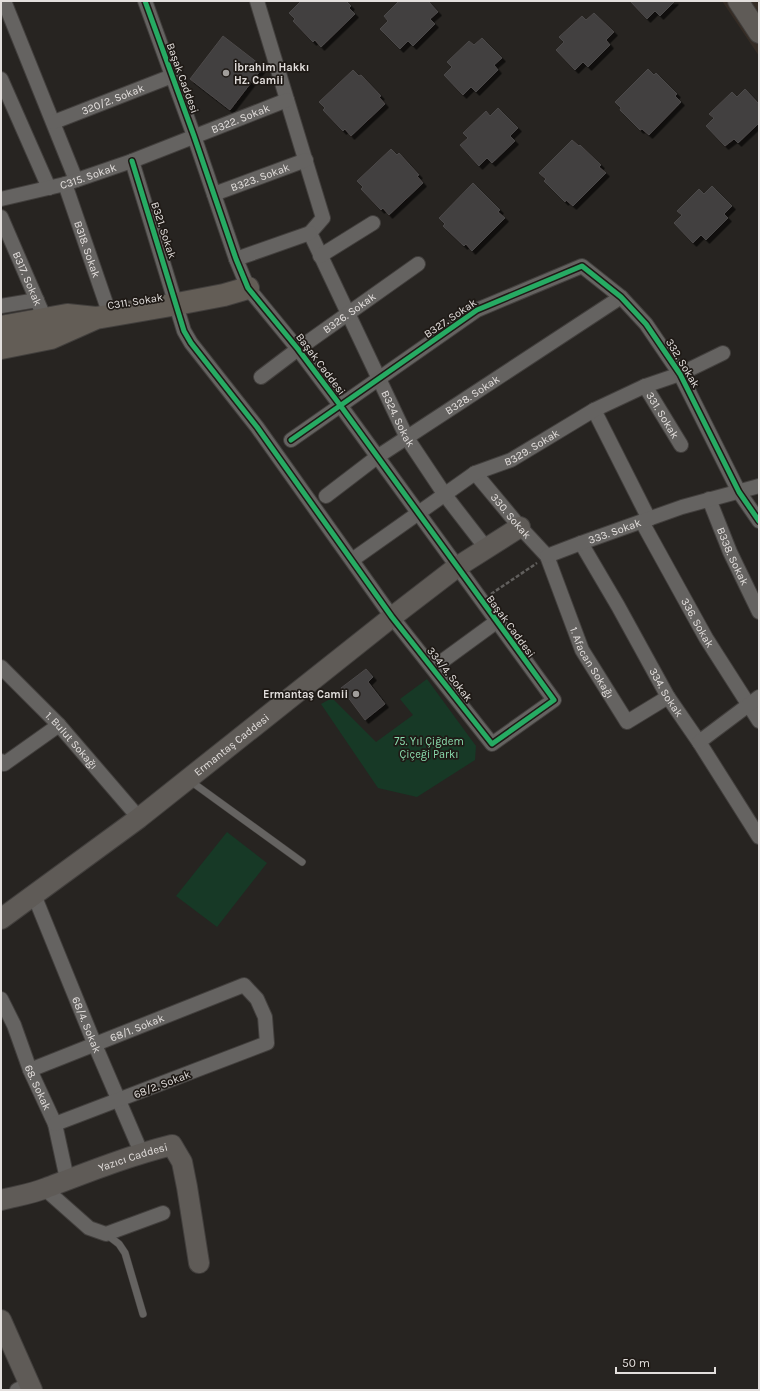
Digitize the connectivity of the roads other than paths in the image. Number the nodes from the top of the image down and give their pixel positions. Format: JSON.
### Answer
{"nodes":[{"id":1,"x":4,"y":1,"type":"edge"},
{"id":2,"x":145,"y":1,"type":"edge"},
{"id":3,"x":257,"y":1,"type":"edge"},
{"id":4,"x":738,"y":1,"type":"edge"},
{"id":5,"x":759,"y":32,"type":"edge"},
{"id":6,"x":172,"y":76,"type":"junction"},
{"id":7,"x":1,"y":79,"type":"edge"},
{"id":8,"x":287,"y":100,"type":"junction"},
{"id":9,"x":54,"y":122,"type":"junction"},
{"id":10,"x":194,"y":136,"type":"junction"},
{"id":11,"x":306,"y":160,"type":"junction"},
{"id":12,"x":132,"y":162,"type":"junction"},
{"id":13,"x":71,"y":182,"type":"junction"},
{"id":14,"x":49,"y":188,"type":"junction"},
{"id":15,"x":214,"y":194,"type":"junction"},
{"id":16,"x":1,"y":199,"type":"edge"},
{"id":17,"x":1,"y":217,"type":"edge"},
{"id":18,"x":373,"y":223,"type":"dead end"},
{"id":19,"x":310,"y":233,"type":"junction"},
{"id":20,"x":320,"y":256,"type":"junction"},
{"id":21,"x":236,"y":259,"type":"junction"},
{"id":22,"x":418,"y":264,"type":"dead end"},
{"id":23,"x":582,"y":266,"type":"joint"},
{"id":24,"x":248,"y":288,"type":"junction"},
{"id":25,"x":621,"y":297,"type":"junction"},
{"id":26,"x":177,"y":304,"type":"junction"},
{"id":27,"x":1,"y":306,"type":"edge"},
{"id":28,"x":41,"y":309,"type":"junction"},
{"id":29,"x":348,"y":313,"type":"junction"},
{"id":30,"x":103,"y":316,"type":"junction"},
{"id":31,"x":1,"y":326,"type":"edge"},
{"id":32,"x":1,"y":348,"type":"edge"},
{"id":33,"x":298,"y":349,"type":"junction"},
{"id":34,"x":723,"y":353,"type":"dead end"},
{"id":35,"x":680,"y":374,"type":"junction"},
{"id":36,"x":261,"y":377,"type":"dead end"},
{"id":37,"x":379,"y":379,"type":"junction"},
{"id":38,"x":645,"y":386,"type":"junction"},
{"id":39,"x":340,"y":405,"type":"junction"},
{"id":40,"x":594,"y":410,"type":"junction"},
{"id":41,"x":407,"y":438,"type":"junction"},
{"id":42,"x":291,"y":440,"type":"dead end"},
{"id":43,"x":681,"y":445,"type":"dead end"},
{"id":44,"x":377,"y":457,"type":"junction"},
{"id":45,"x":476,"y":474,"type":"junction"},
{"id":46,"x":759,"y":486,"type":"edge"},
{"id":47,"x":739,"y":492,"type":"junction"},
{"id":48,"x":445,"y":495,"type":"junction"},
{"id":49,"x":326,"y":496,"type":"dead end"},
{"id":50,"x":709,"y":499,"type":"junction"},
{"id":51,"x":417,"y":513,"type":"junction"},
{"id":52,"x":645,"y":520,"type":"junction"},
{"id":53,"x":759,"y":520,"type":"edge"},
{"id":54,"x":520,"y":527,"type":"junction"},
{"id":55,"x":581,"y":543,"type":"junction"},
{"id":56,"x":486,"y":548,"type":"junction"},
{"id":57,"x":547,"y":556,"type":"junction"},
{"id":58,"x":352,"y":560,"type":"junction"},
{"id":59,"x":457,"y":568,"type":"junction"},
{"id":60,"x":759,"y":612,"type":"edge"},
{"id":61,"x":392,"y":616,"type":"junction"},
{"id":62,"x":496,"y":622,"type":"junction"},
{"id":63,"x":1,"y":667,"type":"edge"},
{"id":64,"x":433,"y":668,"type":"junction"},
{"id":65,"x":668,"y":697,"type":"junction"},
{"id":66,"x":754,"y":700,"type":"edge"},
{"id":67,"x":759,"y":721,"type":"edge"},
{"id":68,"x":59,"y":725,"type":"junction"},
{"id":69,"x":699,"y":742,"type":"junction"},
{"id":70,"x":492,"y":744,"type":"joint"},
{"id":71,"x":2,"y":764,"type":"edge"},
{"id":72,"x":187,"y":779,"type":"junction"},
{"id":73,"x":139,"y":818,"type":"junction"},
{"id":74,"x":759,"y":837,"type":"edge"},
{"id":75,"x":302,"y":862,"type":"dead end"},
{"id":76,"x":34,"y":895,"type":"junction"},
{"id":77,"x":1,"y":919,"type":"edge"},
{"id":78,"x":1,"y":999,"type":"edge"},
{"id":79,"x":268,"y":1043,"type":"joint"},
{"id":80,"x":95,"y":1045,"type":"junction"},
{"id":81,"x":30,"y":1070,"type":"junction"},
{"id":82,"x":119,"y":1101,"type":"junction"},
{"id":83,"x":55,"y":1124,"type":"junction"},
{"id":84,"x":141,"y":1152,"type":"junction"},
{"id":85,"x":67,"y":1179,"type":"junction"},
{"id":86,"x":45,"y":1188,"type":"junction"},
{"id":87,"x":1,"y":1200,"type":"edge"},
{"id":88,"x":162,"y":1213,"type":"dead end"},
{"id":89,"x":106,"y":1234,"type":"junction"},
{"id":90,"x":199,"y":1263,"type":"dead end"},
{"id":91,"x":143,"y":1314,"type":"dead end"},
{"id":92,"x":1,"y":1320,"type":"edge"},
{"id":93,"x":26,"y":1388,"type":"edge"}],
"edges":[{"from":1,"to":9,"type":"street","name":"B318. Sokak"},
{"from":2,"to":6,"type":"street","name":"Başak Caddesi"},
{"from":3,"to":8,"type":"street"},
{"from":4,"to":5,"type":"main road"},
{"from":6,"to":9,"type":"street","name":"320/2. Sokak"},
{"from":6,"to":10,"type":"street","name":"Başak Caddesi"},
{"from":7,"to":14,"type":"street"},
{"from":8,"to":10,"type":"street","name":"B322. Sokak"},
{"from":8,"to":11,"type":"street"},
{"from":9,"to":13,"type":"street","name":"B318. Sokak"},
{"from":10,"to":12,"type":"street","name":"C315. Sokak"},
{"from":10,"to":15,"type":"street","name":"Başak Caddesi"},
{"from":11,"to":15,"type":"street","name":"B323. Sokak"},
{"from":11,"to":19,"type":"street"},
{"from":12,"to":13,"type":"street","name":"C315. Sokak"},
{"from":12,"to":26,"type":"street","name":"B321. Sokak"},
{"from":13,"to":14,"type":"street","name":"C315. Sokak"},
{"from":13,"to":30,"type":"street","name":"B318. Sokak"},
{"from":14,"to":16,"type":"street","name":"C315. Sokak"},
{"from":15,"to":21,"type":"street","name":"Başak Caddesi"},
{"from":17,"to":28,"type":"street","name":"B317. Sokak"},
{"from":18,"to":20,"type":"street"},
{"from":19,"to":20,"type":"street","name":"B324. Sokak"},
{"from":19,"to":21,"type":"street"},
{"from":20,"to":29,"type":"street","name":"B324. Sokak"},
{"from":21,"to":24,"type":"street","name":"Başak Caddesi"},
{"from":22,"to":29,"type":"street","name":"B326. Sokak"},
{"from":23,"to":25,"type":"street","name":"332. Sokak"},
{"from":23,"to":37,"type":"street","name":"B327. Sokak"},
{"from":24,"to":26,"type":"main road","name":"C311. Sokak"},
{"from":24,"to":33,"type":"street","name":"Başak Caddesi"},
{"from":25,"to":35,"type":"street","name":"332. Sokak"},
{"from":25,"to":41,"type":"street","name":"B328. Sokak"},
{"from":26,"to":30,"type":"main road","name":"C311. Sokak"},
{"from":26,"to":58,"type":"street","name":"B321. Sokak"},
{"from":27,"to":28,"type":"street"},
{"from":28,"to":30,"type":"main road"},
{"from":28,"to":31,"type":"main road"},
{"from":29,"to":33,"type":"street","name":"B326. Sokak"},
{"from":29,"to":37,"type":"street","name":"B324. Sokak"},
{"from":30,"to":32,"type":"main road","name":"C311. Sokak"},
{"from":33,"to":36,"type":"street","name":"B326. Sokak"},
{"from":33,"to":39,"type":"street","name":"Başak Caddesi"},
{"from":34,"to":35,"type":"street","name":"B329. Sokak"},
{"from":35,"to":38,"type":"street","name":"B329. Sokak"},
{"from":35,"to":47,"type":"street","name":"332. Sokak"},
{"from":37,"to":39,"type":"street","name":"B327. Sokak"},
{"from":37,"to":41,"type":"street","name":"B324. Sokak"},
{"from":38,"to":40,"type":"street","name":"B329. Sokak"},
{"from":38,"to":43,"type":"street","name":"331. Sokak"},
{"from":39,"to":42,"type":"street","name":"B327. Sokak"},
{"from":39,"to":44,"type":"street","name":"Başak Caddesi"},
{"from":40,"to":45,"type":"street","name":"B329. Sokak"},
{"from":40,"to":52,"type":"street","name":"336. Sokak"},
{"from":41,"to":44,"type":"street","name":"B328. Sokak"},
{"from":41,"to":48,"type":"street","name":"B324. Sokak"},
{"from":44,"to":49,"type":"street","name":"B328. Sokak"},
{"from":44,"to":51,"type":"street","name":"Başak Caddesi"},
{"from":45,"to":48,"type":"street","name":"B329. Sokak"},
{"from":45,"to":54,"type":"street","name":"330. Sokak"},
{"from":46,"to":47,"type":"street","name":"333. Sokak"},
{"from":47,"to":50,"type":"street","name":"333. Sokak"},
{"from":47,"to":53,"type":"street","name":"332. Sokak"},
{"from":48,"to":51,"type":"street","name":"B329. Sokak"},
{"from":48,"to":56,"type":"street","name":"B324. Sokak"},
{"from":50,"to":52,"type":"street","name":"333. Sokak"},
{"from":50,"to":60,"type":"street","name":"B338. Sokak"},
{"from":51,"to":58,"type":"street","name":"B329. Sokak"},
{"from":51,"to":59,"type":"street","name":"Başak Caddesi"},
{"from":52,"to":55,"type":"street","name":"333. Sokak"},
{"from":52,"to":66,"type":"street","name":"336. Sokak"},
{"from":54,"to":56,"type":"main road","name":"Ermantaş Caddesi"},
{"from":54,"to":57,"type":"street","name":"330. Sokak"},
{"from":55,"to":57,"type":"street","name":"333. Sokak"},
{"from":55,"to":65,"type":"street","name":"334. Sokak"},
{"from":56,"to":59,"type":"main road","name":"Ermantaş Caddesi"},
{"from":57,"to":65,"type":"street","name":"1. Afacan Sokağı"},
{"from":58,"to":61,"type":"street","name":"334/4. Sokak"},
{"from":59,"to":61,"type":"main road","name":"Ermantaş Caddesi"},
{"from":59,"to":62,"type":"street","name":"Başak Caddesi"},
{"from":61,"to":64,"type":"street","name":"334/4. Sokak"},
{"from":61,"to":72,"type":"main road","name":"Ermantaş Caddesi"},
{"from":62,"to":64,"type":"street"},
{"from":62,"to":70,"type":"street","name":"Başak Caddesi"},
{"from":63,"to":68,"type":"street","name":"1. Bulut Sokağı"},
{"from":64,"to":70,"type":"street","name":"334/4. Sokak"},
{"from":65,"to":69,"type":"street","name":"334. Sokak"},
{"from":66,"to":67,"type":"street","name":"336. Sokak"},
{"from":66,"to":69,"type":"street"},
{"from":68,"to":71,"type":"street"},
{"from":68,"to":73,"type":"street","name":"1. Bulut Sokağı"},
{"from":69,"to":74,"type":"street","name":"334. Sokak"},
{"from":72,"to":73,"type":"main road","name":"Ermantaş Caddesi"},
{"from":72,"to":75,"type":"lane"},
{"from":73,"to":76,"type":"main road","name":"Ermantaş Caddesi"},
{"from":76,"to":77,"type":"main road","name":"Ermantaş Caddesi"},
{"from":76,"to":80,"type":"street","name":"68/4. Sokak"},
{"from":78,"to":81,"type":"street","name":"68. Sokak"},
{"from":79,"to":80,"type":"street","name":"68/1. Sokak"},
{"from":79,"to":82,"type":"street","name":"68/2. Sokak"},
{"from":80,"to":81,"type":"street","name":"68/1. Sokak"},
{"from":80,"to":82,"type":"street","name":"68/4. Sokak"},
{"from":81,"to":83,"type":"street","name":"68. Sokak"},
{"from":82,"to":83,"type":"street","name":"68/2. Sokak"},
{"from":82,"to":84,"type":"street","name":"68/4. Sokak"},
{"from":83,"to":85,"type":"street","name":"68. Sokak"},
{"from":84,"to":85,"type":"main road","name":"Yazıcı Caddesi"},
{"from":84,"to":90,"type":"main road","name":"Yazıcı Caddesi"},
{"from":85,"to":86,"type":"main road","name":"Yazıcı Caddesi"},
{"from":86,"to":87,"type":"main road","name":"Yazıcı Caddesi"},
{"from":86,"to":89,"type":"street"},
{"from":88,"to":89,"type":"street"},
{"from":89,"to":91,"type":"lane"},
{"from":92,"to":93,"type":"main road"}]}
